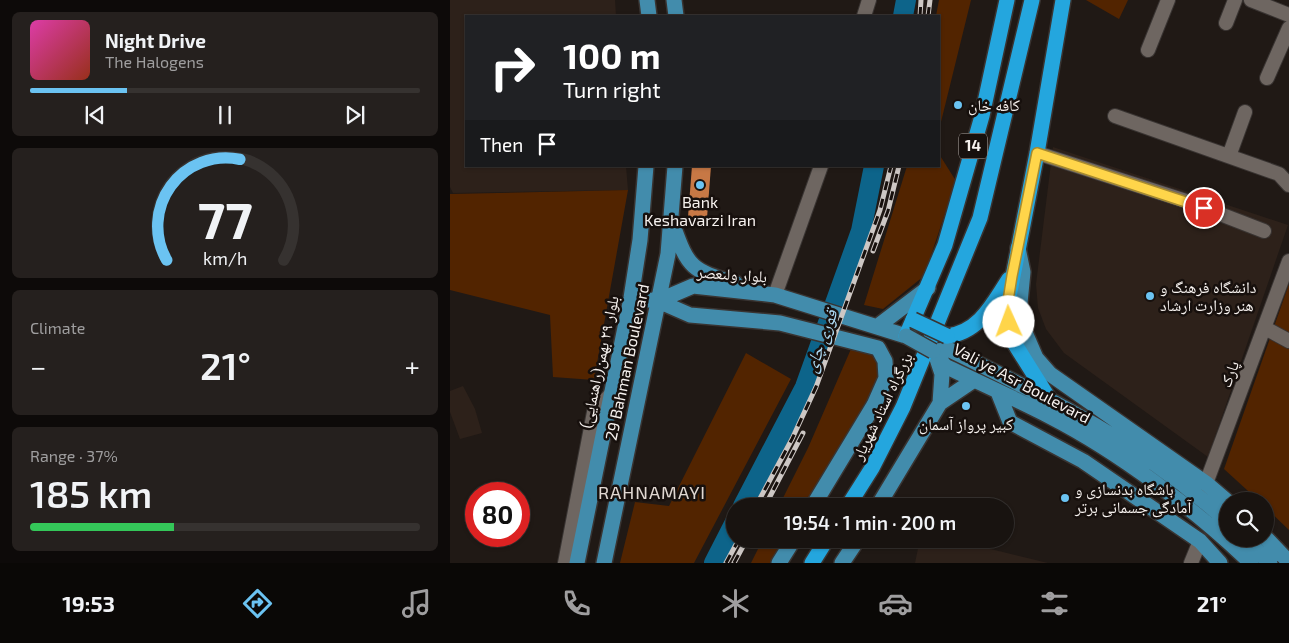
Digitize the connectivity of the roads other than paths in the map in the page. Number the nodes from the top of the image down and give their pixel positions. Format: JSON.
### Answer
{"nodes":[{"id":1,"x":647,"y":0,"type":"edge"},
{"id":2,"x":674,"y":0,"type":"edge"},
{"id":3,"x":869,"y":0,"type":"edge"},
{"id":4,"x":1007,"y":0,"type":"edge"},
{"id":5,"x":1032,"y":0,"type":"edge"},
{"id":6,"x":1062,"y":0,"type":"edge"},
{"id":7,"x":1168,"y":0,"type":"edge"},
{"id":8,"x":1235,"y":0,"type":"edge"},
{"id":9,"x":1251,"y":0,"type":"edge"},
{"id":10,"x":649,"y":15,"type":"edge"},
{"id":11,"x":676,"y":15,"type":"edge"},
{"id":12,"x":864,"y":15,"type":"edge"},
{"id":13,"x":1289,"y":15,"type":"edge"},
{"id":14,"x":1226,"y":23,"type":"dead end"},
{"id":15,"x":1289,"y":28,"type":"edge"},
{"id":16,"x":1148,"y":50,"type":"dead end"},
{"id":17,"x":1267,"y":78,"type":"dead end"},
{"id":18,"x":1245,"y":112,"type":"dead end"},
{"id":19,"x":1115,"y":116,"type":"dead end"},
{"id":20,"x":1037,"y":153,"type":"junction"},
{"id":21,"x":1229,"y":156,"type":"junction"},
{"id":22,"x":646,"y":167,"type":"edge"},
{"id":23,"x":674,"y":167,"type":"edge"},
{"id":24,"x":821,"y":167,"type":"edge"},
{"id":25,"x":1289,"y":185,"type":"edge"},
{"id":26,"x":671,"y":219,"type":"junction"},
{"id":27,"x":1264,"y":231,"type":"dead end"},
{"id":28,"x":1018,"y":246,"type":"junction"},
{"id":29,"x":1289,"y":260,"type":"edge"},
{"id":30,"x":1012,"y":276,"type":"junction"},
{"id":31,"x":928,"y":288,"type":"junction"},
{"id":32,"x":775,"y":295,"type":"junction"},
{"id":33,"x":631,"y":298,"type":"junction"},
{"id":34,"x":658,"y":301,"type":"junction"},
{"id":35,"x":914,"y":320,"type":"junction"},
{"id":36,"x":878,"y":326,"type":"junction"},
{"id":37,"x":1265,"y":328,"type":"junction"},
{"id":38,"x":906,"y":336,"type":"junction"},
{"id":39,"x":1289,"y":341,"type":"edge"},
{"id":40,"x":933,"y":350,"type":"junction"},
{"id":41,"x":974,"y":380,"type":"junction"},
{"id":42,"x":998,"y":392,"type":"junction"},
{"id":43,"x":610,"y":395,"type":"junction"},
{"id":44,"x":1048,"y":397,"type":"junction"},
{"id":45,"x":940,"y":403,"type":"junction"},
{"id":46,"x":1204,"y":491,"type":"junction"},
{"id":47,"x":818,"y":498,"type":"edge"},
{"id":48,"x":853,"y":498,"type":"edge"},
{"id":49,"x":883,"y":498,"type":"edge"},
{"id":50,"x":1219,"y":498,"type":"edge"},
{"id":51,"x":1219,"y":510,"type":"edge"},
{"id":52,"x":1200,"y":541,"type":"junction"},
{"id":53,"x":1274,"y":546,"type":"edge"},
{"id":54,"x":1254,"y":547,"type":"edge"},
{"id":55,"x":788,"y":548,"type":"edge"},
{"id":56,"x":821,"y":548,"type":"edge"},
{"id":57,"x":852,"y":548,"type":"edge"},
{"id":58,"x":1289,"y":562,"type":"edge"},
{"id":59,"x":566,"y":563,"type":"edge"},
{"id":60,"x":577,"y":563,"type":"edge"},
{"id":61,"x":604,"y":563,"type":"edge"},
{"id":62,"x":779,"y":563,"type":"edge"},
{"id":63,"x":812,"y":563,"type":"edge"},
{"id":64,"x":842,"y":563,"type":"edge"},
{"id":65,"x":1192,"y":563,"type":"edge"},
{"id":66,"x":1220,"y":563,"type":"edge"},
{"id":67,"x":1251,"y":563,"type":"edge"},
{"id":68,"x":1270,"y":563,"type":"edge"}],
"edges":[{"from":1,"to":10,"type":"main road"},
{"from":2,"to":11,"type":"main road"},
{"from":3,"to":12,"type":"street"},
{"from":4,"to":31,"type":"highway","number":"14"},
{"from":5,"to":48,"type":"highway","name":"بزرگراه استاد شهریار"},
{"from":6,"to":20,"type":"highway"},
{"from":7,"to":16,"type":"street"},
{"from":8,"to":14,"type":"street"},
{"from":9,"to":13,"type":"street"},
{"from":15,"to":17,"type":"street"},
{"from":18,"to":21,"type":"street"},
{"from":19,"to":21,"type":"street"},
{"from":20,"to":27,"type":"street"},
{"from":20,"to":28,"type":"highway"},
{"from":21,"to":25,"type":"street"},
{"from":22,"to":33,"type":"main road","name":"بلوار ٢٩ بهمن(راهنمایی)"},
{"from":23,"to":26,"type":"main road","name":"29 Bahman Boulevard"},
{"from":24,"to":32,"type":"street"},
{"from":26,"to":32,"type":"main road"},
{"from":26,"to":34,"type":"main road","name":"29 Bahman Boulevard"},
{"from":28,"to":30,"type":"highway"},
{"from":28,"to":46,"type":"main road"},
{"from":29,"to":37,"type":"street","name":"پارک"},
{"from":30,"to":35,"type":"highway","bridge":true},
{"from":30,"to":44,"type":"highway"},
{"from":31,"to":35,"type":"highway"},
{"from":31,"to":36,"type":"main road"},
{"from":32,"to":34,"type":"main road","name":"بلوار ولىعصر"},
{"from":32,"to":36,"type":"main road","name":"بلوار ولىعصر"},
{"from":33,"to":34,"type":"main road"},
{"from":33,"to":43,"type":"main road","name":"بلوار ٢٩ بهمن(راهنمایی)"},
{"from":34,"to":47,"type":"main road"},
{"from":34,"to":61,"type":"main road","name":"29 Bahman Boulevard"},
{"from":35,"to":38,"type":"highway"},
{"from":36,"to":38,"type":"main road","name":"بلوار ولىعصر"},
{"from":37,"to":39,"type":"street"},
{"from":37,"to":46,"type":"street","name":"پارک"},
{"from":38,"to":40,"type":"main road","name":"بلوار ولىعصر","bridge":true},
{"from":40,"to":41,"type":"main road","name":"Vali ye Asr Boulevard"},
{"from":40,"to":44,"type":"main road","name":"Vali ye Asr Boulevard"},
{"from":40,"to":45,"type":"main road"},
{"from":41,"to":42,"type":"main road","name":"Vali ye Asr Boulevard"},
{"from":41,"to":45,"type":"main road"},
{"from":42,"to":52,"type":"main road"},
{"from":42,"to":67,"type":"main road","name":"Vali ye Asr Boulevard"},
{"from":43,"to":59,"type":"street"},
{"from":43,"to":60,"type":"main road","name":"بلوار ٢٩ بهمن(راهنمایی)"},
{"from":44,"to":46,"type":"main road","name":"Vali ye Asr Boulevard"},
{"from":45,"to":49,"type":"main road"},
{"from":46,"to":50,"type":"main road"},
{"from":46,"to":51,"type":"main road","name":"Vali ye Asr Boulevard"},
{"from":52,"to":65,"type":"street"},
{"from":52,"to":66,"type":"main road"},
{"from":53,"to":58,"type":"main road"},
{"from":54,"to":68,"type":"main road"},
{"from":55,"to":62,"type":"main road"},
{"from":56,"to":63,"type":"highway"},
{"from":57,"to":64,"type":"main road"}]}
